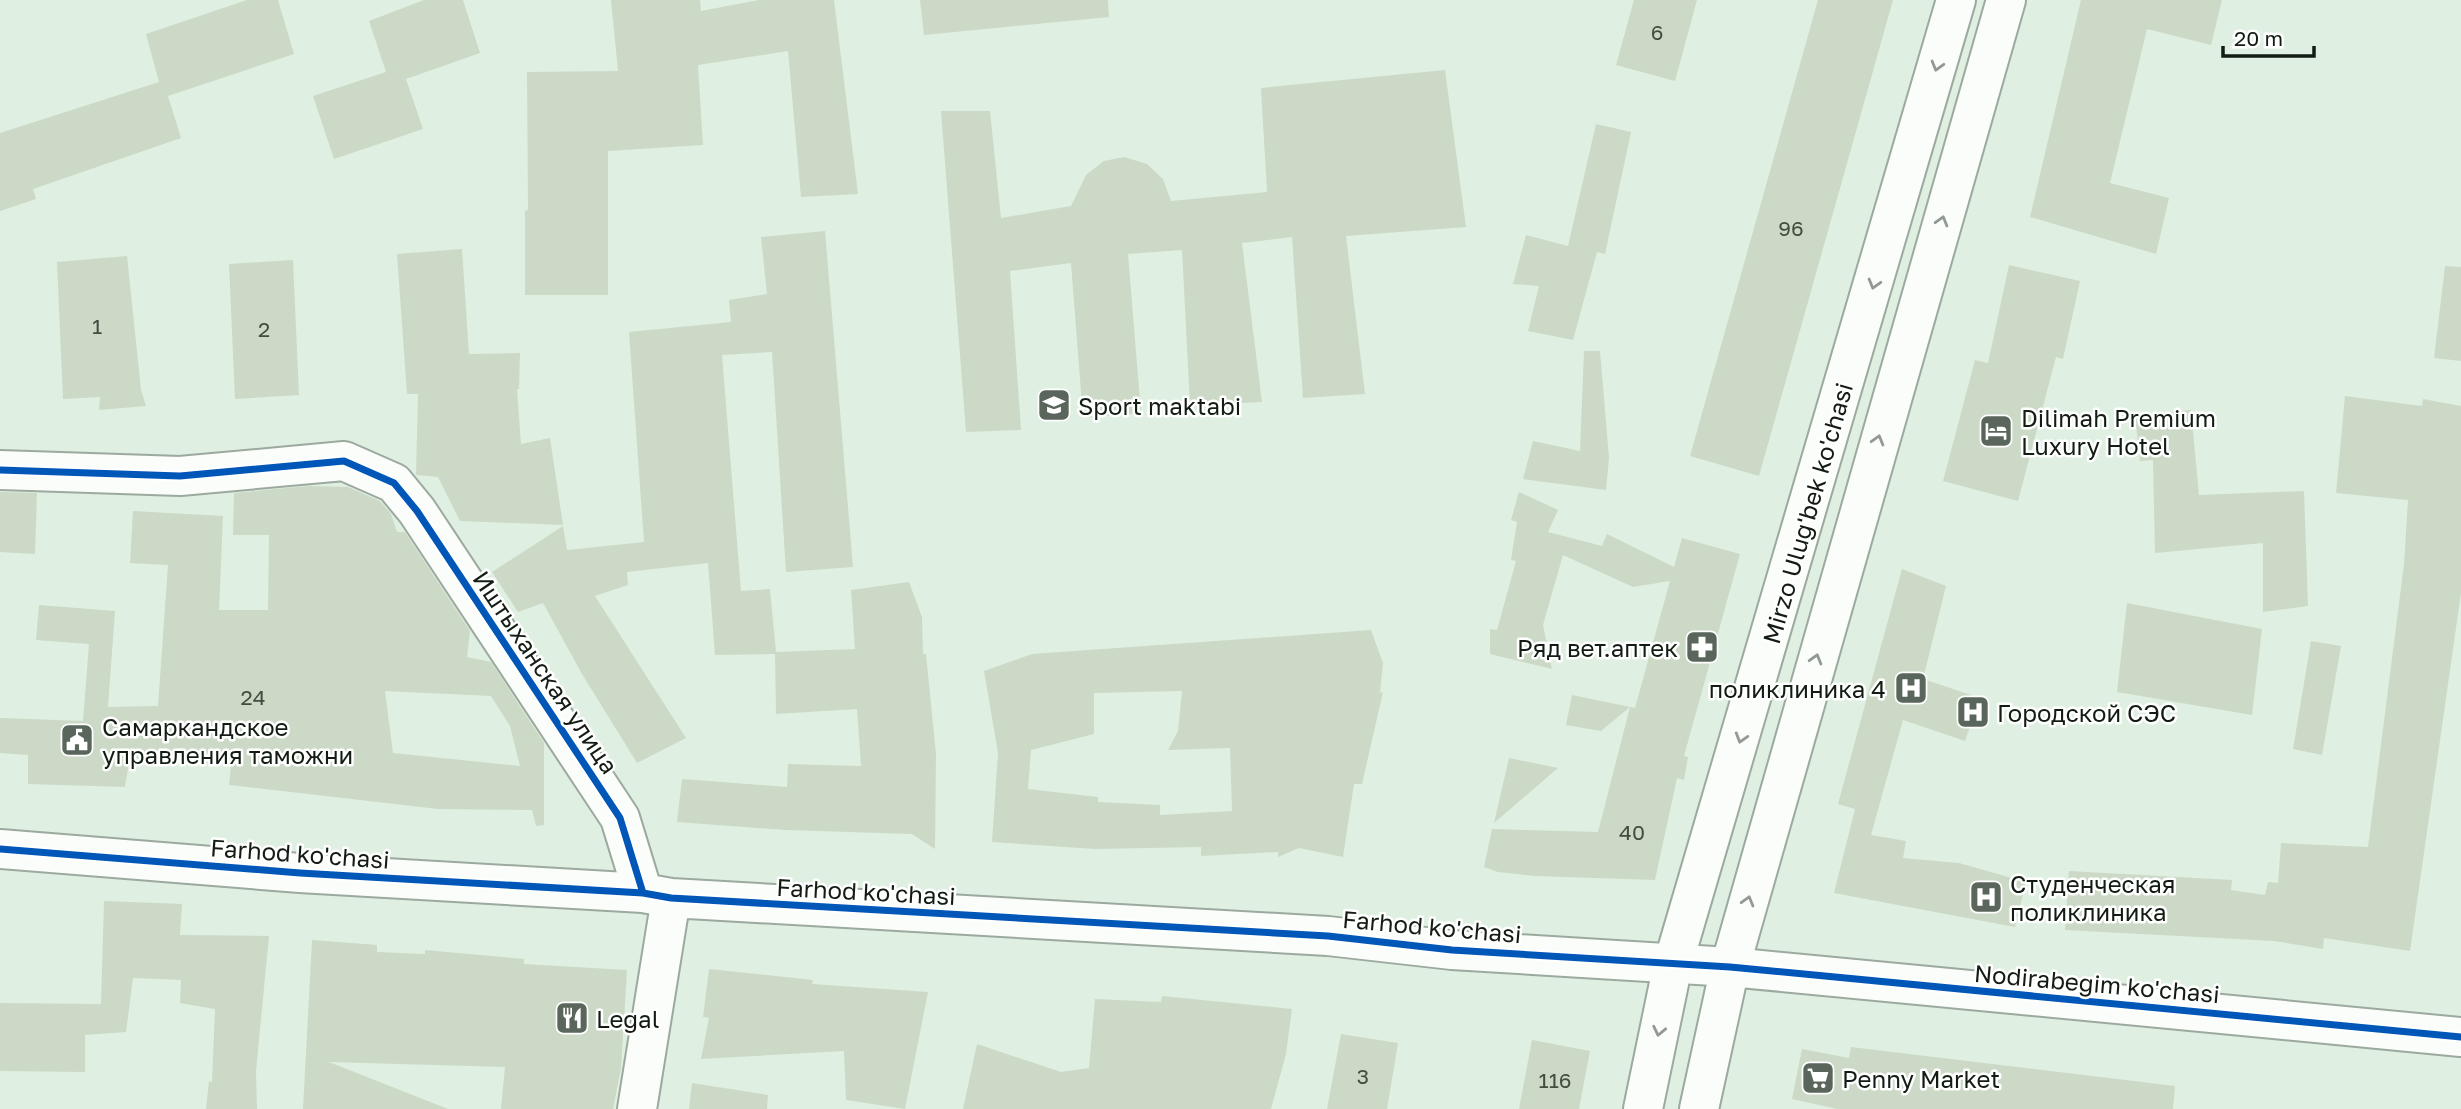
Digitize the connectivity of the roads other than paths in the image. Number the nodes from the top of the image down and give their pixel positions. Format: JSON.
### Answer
{"nodes":[{"id":1,"x":1956,"y":0,"type":"edge"},
{"id":2,"x":2006,"y":0,"type":"edge"},
{"id":3,"x":0,"y":470,"type":"edge"},
{"id":4,"x":0,"y":849,"type":"edge"},
{"id":5,"x":657,"y":896,"type":"junction"},
{"id":6,"x":1673,"y":964,"type":"junction"},
{"id":7,"x":1730,"y":967,"type":"junction"},
{"id":8,"x":2461,"y":1037,"type":"edge"},
{"id":9,"x":637,"y":1109,"type":"edge"},
{"id":10,"x":1643,"y":1109,"type":"edge"},
{"id":11,"x":1699,"y":1109,"type":"edge"}],
"edges":[{"from":1,"to":6,"type":"street","name":"Mirzo Ulug'bek ko'chasi","one_way":true},
{"from":7,"to":2,"type":"street","name":"Mirzo Ulug'bek ko'chasi","one_way":true},
{"from":3,"to":5,"type":"street","name":"Иштыханская улица"},
{"from":4,"to":5,"type":"street","name":"Farhod ko'chasi"},
{"from":5,"to":6,"type":"street","name":"Farhod ko'chasi"},
{"from":5,"to":9,"type":"street"},
{"from":6,"to":7,"type":"street","name":"Farhod ko'chasi"},
{"from":6,"to":10,"type":"street","name":"Mirzo Ulug'bek ko'chasi","one_way":true},
{"from":7,"to":8,"type":"street","name":"Nodirabegim ko'chasi"},
{"from":7,"to":11,"type":"street","name":"Mirzo Ulug'bek ko'chasi"}]}
